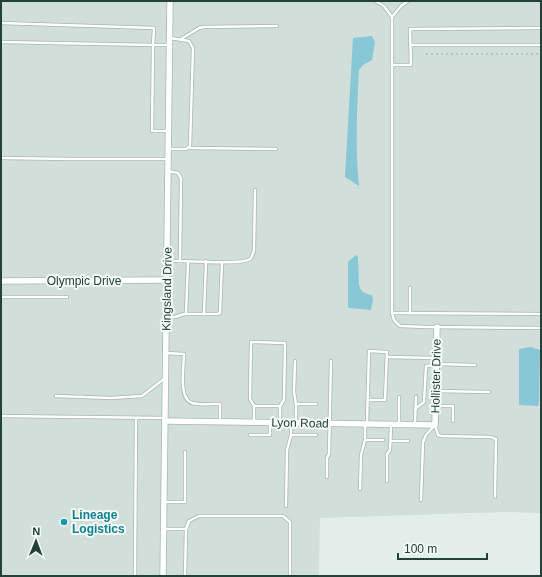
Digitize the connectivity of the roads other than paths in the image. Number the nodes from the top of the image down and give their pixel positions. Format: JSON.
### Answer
{"nodes":[{"id":1,"x":170,"y":1,"type":"edge"},
{"id":2,"x":375,"y":1,"type":"edge"},
{"id":3,"x":408,"y":1,"type":"edge"},
{"id":4,"x":392,"y":17,"type":"junction"},
{"id":5,"x":1,"y":24,"type":"edge"},
{"id":6,"x":277,"y":26,"type":"dead end"},
{"id":7,"x":541,"y":28,"type":"edge"},
{"id":8,"x":170,"y":38,"type":"junction"},
{"id":9,"x":181,"y":39,"type":"junction"},
{"id":10,"x":1,"y":42,"type":"edge"},
{"id":11,"x":153,"y":45,"type":"junction"},
{"id":12,"x":169,"y":45,"type":"junction"},
{"id":13,"x":410,"y":45,"type":"junction"},
{"id":14,"x":541,"y":45,"type":"edge"},
{"id":15,"x":392,"y":65,"type":"junction"},
{"id":16,"x":168,"y":132,"type":"junction"},
{"id":17,"x":189,"y":148,"type":"junction"},
{"id":18,"x":168,"y":149,"type":"junction"},
{"id":19,"x":276,"y":149,"type":"dead end"},
{"id":20,"x":1,"y":158,"type":"edge"},
{"id":21,"x":168,"y":160,"type":"junction"},
{"id":22,"x":168,"y":171,"type":"junction"},
{"id":23,"x":256,"y":190,"type":"dead end"},
{"id":24,"x":167,"y":261,"type":"junction"},
{"id":25,"x":180,"y":261,"type":"junction"},
{"id":26,"x":188,"y":261,"type":"junction"},
{"id":27,"x":206,"y":262,"type":"junction"},
{"id":28,"x":222,"y":262,"type":"junction"},
{"id":29,"x":167,"y":280,"type":"junction"},
{"id":30,"x":1,"y":281,"type":"edge"},
{"id":31,"x":410,"y":288,"type":"dead end"},
{"id":32,"x":1,"y":297,"type":"edge"},
{"id":33,"x":67,"y":297,"type":"dead end"},
{"id":34,"x":392,"y":313,"type":"junction"},
{"id":35,"x":410,"y":313,"type":"junction"},
{"id":36,"x":186,"y":314,"type":"junction"},
{"id":37,"x":204,"y":314,"type":"junction"},
{"id":38,"x":541,"y":314,"type":"edge"},
{"id":39,"x":166,"y":318,"type":"junction"},
{"id":40,"x":437,"y":327,"type":"junction"},
{"id":41,"x":541,"y":328,"type":"edge"},
{"id":42,"x":166,"y":353,"type":"junction"},
{"id":43,"x":386,"y":357,"type":"junction"},
{"id":44,"x":295,"y":361,"type":"dead end"},
{"id":45,"x":331,"y":362,"type":"dead end"},
{"id":46,"x":436,"y":363,"type":"junction"},
{"id":47,"x":475,"y":365,"type":"dead end"},
{"id":48,"x":166,"y":378,"type":"junction"},
{"id":49,"x":436,"y":391,"type":"junction"},
{"id":50,"x":489,"y":392,"type":"dead end"},
{"id":51,"x":56,"y":396,"type":"dead end"},
{"id":52,"x":399,"y":397,"type":"dead end"},
{"id":53,"x":416,"y":397,"type":"dead end"},
{"id":54,"x":368,"y":400,"type":"junction"},
{"id":55,"x":296,"y":404,"type":"junction"},
{"id":56,"x":316,"y":404,"type":"dead end"},
{"id":57,"x":254,"y":406,"type":"junction"},
{"id":58,"x":280,"y":406,"type":"junction"},
{"id":59,"x":436,"y":406,"type":"junction"},
{"id":60,"x":415,"y":409,"type":"junction"},
{"id":61,"x":1,"y":416,"type":"edge"},
{"id":62,"x":136,"y":418,"type":"junction"},
{"id":63,"x":165,"y":420,"type":"junction"},
{"id":64,"x":453,"y":421,"type":"dead end"},
{"id":65,"x":220,"y":422,"type":"junction"},
{"id":66,"x":254,"y":422,"type":"junction"},
{"id":67,"x":270,"y":422,"type":"junction"},
{"id":68,"x":280,"y":423,"type":"junction"},
{"id":69,"x":293,"y":423,"type":"junction"},
{"id":70,"x":330,"y":423,"type":"junction"},
{"id":71,"x":366,"y":424,"type":"junction"},
{"id":72,"x":391,"y":424,"type":"junction"},
{"id":73,"x":399,"y":424,"type":"junction"},
{"id":74,"x":415,"y":424,"type":"junction"},
{"id":75,"x":435,"y":424,"type":"junction"},
{"id":76,"x":250,"y":435,"type":"dead end"},
{"id":77,"x":291,"y":435,"type":"junction"},
{"id":78,"x":316,"y":435,"type":"dead end"},
{"id":79,"x":365,"y":440,"type":"junction"},
{"id":80,"x":383,"y":440,"type":"dead end"},
{"id":81,"x":390,"y":441,"type":"junction"},
{"id":82,"x":408,"y":441,"type":"dead end"},
{"id":83,"x":185,"y":452,"type":"dead end"},
{"id":84,"x":327,"y":477,"type":"dead end"},
{"id":85,"x":386,"y":481,"type":"dead end"},
{"id":86,"x":360,"y":489,"type":"dead end"},
{"id":87,"x":495,"y":497,"type":"dead end"},
{"id":88,"x":421,"y":500,"type":"dead end"},
{"id":89,"x":164,"y":502,"type":"junction"},
{"id":90,"x":286,"y":506,"type":"dead end"},
{"id":91,"x":164,"y":529,"type":"junction"},
{"id":92,"x":186,"y":529,"type":"junction"},
{"id":93,"x":136,"y":576,"type":"edge"},
{"id":94,"x":163,"y":576,"type":"edge"},
{"id":95,"x":186,"y":576,"type":"edge"},
{"id":96,"x":290,"y":576,"type":"edge"}],
"edges":[{"from":1,"to":8,"type":"street","name":"Kingsland Drive"},
{"from":2,"to":4,"type":"lane"},
{"from":3,"to":4,"type":"lane"},
{"from":4,"to":15,"type":"lane"},
{"from":5,"to":11,"type":"lane"},
{"from":6,"to":9,"type":"lane"},
{"from":7,"to":13,"type":"lane"},
{"from":8,"to":9,"type":"lane"},
{"from":8,"to":12,"type":"street","name":"Kingsland Drive"},
{"from":9,"to":17,"type":"lane"},
{"from":10,"to":11,"type":"lane"},
{"from":11,"to":12,"type":"lane"},
{"from":11,"to":16,"type":"lane"},
{"from":12,"to":16,"type":"street","name":"Kingsland Drive"},
{"from":13,"to":14,"type":"lane"},
{"from":13,"to":15,"type":"lane"},
{"from":15,"to":34,"type":"lane"},
{"from":16,"to":18,"type":"street","name":"Kingsland Drive"},
{"from":17,"to":18,"type":"lane"},
{"from":17,"to":19,"type":"lane"},
{"from":18,"to":21,"type":"street","name":"Kingsland Drive"},
{"from":20,"to":21,"type":"lane"},
{"from":21,"to":22,"type":"street","name":"Kingsland Drive"},
{"from":22,"to":24,"type":"street","name":"Kingsland Drive"},
{"from":22,"to":25,"type":"lane"},
{"from":23,"to":28,"type":"lane"},
{"from":24,"to":25,"type":"lane"},
{"from":24,"to":29,"type":"street","name":"Kingsland Drive"},
{"from":25,"to":26,"type":"lane"},
{"from":26,"to":27,"type":"lane"},
{"from":26,"to":36,"type":"lane"},
{"from":27,"to":28,"type":"lane"},
{"from":27,"to":37,"type":"lane"},
{"from":28,"to":37,"type":"lane"},
{"from":29,"to":30,"type":"street","name":"Olympic Drive"},
{"from":29,"to":39,"type":"street","name":"Kingsland Drive"},
{"from":31,"to":35,"type":"lane"},
{"from":32,"to":33,"type":"lane"},
{"from":34,"to":35,"type":"lane"},
{"from":34,"to":40,"type":"lane"},
{"from":35,"to":38,"type":"lane"},
{"from":36,"to":37,"type":"lane"},
{"from":36,"to":39,"type":"lane"},
{"from":39,"to":42,"type":"street","name":"Kingsland Drive"},
{"from":40,"to":41,"type":"lane"},
{"from":40,"to":46,"type":"street","name":"Hollister Drive"},
{"from":42,"to":48,"type":"street","name":"Kingsland Drive"},
{"from":42,"to":65,"type":"lane"},
{"from":43,"to":46,"type":"lane"},
{"from":43,"to":54,"type":"lane"},
{"from":43,"to":54,"type":"lane"},
{"from":44,"to":55,"type":"lane"},
{"from":45,"to":70,"type":"lane"},
{"from":46,"to":47,"type":"lane"},
{"from":46,"to":49,"type":"street","name":"Hollister Drive"},
{"from":46,"to":60,"type":"lane"},
{"from":48,"to":51,"type":"lane"},
{"from":48,"to":63,"type":"street","name":"Kingsland Drive"},
{"from":49,"to":50,"type":"lane"},
{"from":49,"to":59,"type":"street","name":"Hollister Drive"},
{"from":52,"to":73,"type":"lane"},
{"from":53,"to":60,"type":"lane"},
{"from":54,"to":71,"type":"lane"},
{"from":55,"to":56,"type":"lane"},
{"from":55,"to":69,"type":"lane"},
{"from":57,"to":58,"type":"lane"},
{"from":57,"to":58,"type":"lane"},
{"from":57,"to":66,"type":"lane"},
{"from":58,"to":68,"type":"lane"},
{"from":59,"to":64,"type":"lane"},
{"from":59,"to":75,"type":"street","name":"Hollister Drive"},
{"from":60,"to":74,"type":"lane"},
{"from":61,"to":62,"type":"lane"},
{"from":62,"to":63,"type":"lane"},
{"from":62,"to":93,"type":"lane"},
{"from":63,"to":65,"type":"street","name":"Lyon Road"},
{"from":63,"to":89,"type":"street","name":"Kingsland Drive"},
{"from":65,"to":66,"type":"street","name":"Lyon Road"},
{"from":66,"to":67,"type":"street","name":"Lyon Road"},
{"from":67,"to":68,"type":"street","name":"Lyon Road"},
{"from":67,"to":76,"type":"lane"},
{"from":68,"to":69,"type":"street","name":"Lyon Road"},
{"from":69,"to":70,"type":"street","name":"Lyon Road"},
{"from":69,"to":77,"type":"lane"},
{"from":70,"to":71,"type":"street","name":"Lyon Road"},
{"from":70,"to":84,"type":"lane"},
{"from":71,"to":72,"type":"street","name":"Lyon Road"},
{"from":71,"to":79,"type":"lane"},
{"from":72,"to":73,"type":"street","name":"Lyon Road"},
{"from":72,"to":81,"type":"lane"},
{"from":73,"to":74,"type":"street","name":"Lyon Road"},
{"from":74,"to":75,"type":"street","name":"Lyon Road"},
{"from":75,"to":87,"type":"lane"},
{"from":75,"to":88,"type":"lane"},
{"from":77,"to":78,"type":"lane"},
{"from":77,"to":90,"type":"lane"},
{"from":79,"to":80,"type":"lane"},
{"from":79,"to":86,"type":"lane"},
{"from":81,"to":82,"type":"lane"},
{"from":81,"to":85,"type":"lane"},
{"from":83,"to":89,"type":"lane"},
{"from":89,"to":91,"type":"street","name":"Kingsland Drive"},
{"from":91,"to":92,"type":"lane"},
{"from":91,"to":94,"type":"street","name":"Kingsland Drive"},
{"from":92,"to":95,"type":"lane"},
{"from":92,"to":96,"type":"lane"}]}
